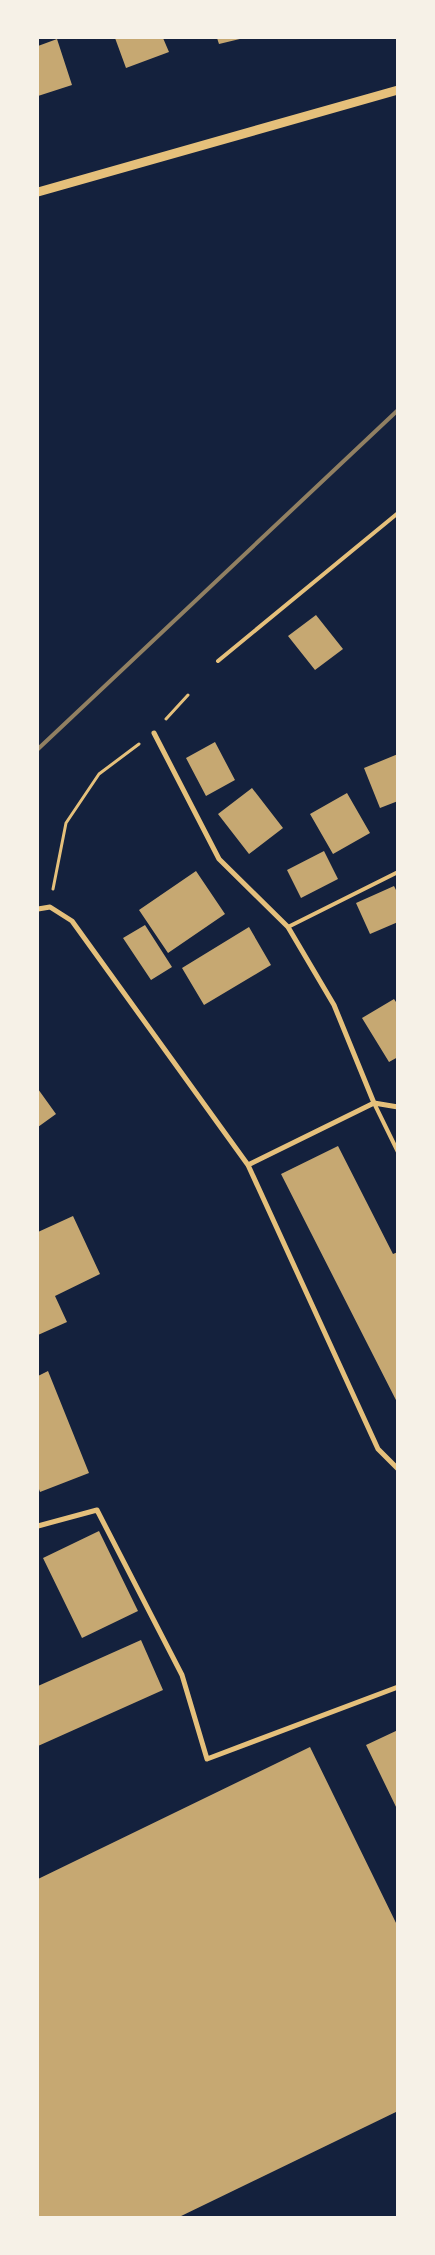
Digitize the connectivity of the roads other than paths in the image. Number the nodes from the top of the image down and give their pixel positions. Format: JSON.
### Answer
{"nodes":[{"id":1,"x":398,"y":90,"type":"edge"},
{"id":2,"x":38,"y":192,"type":"edge"},
{"id":3,"x":398,"y":513,"type":"edge"},
{"id":4,"x":218,"y":661,"type":"dead end"},
{"id":5,"x":154,"y":733,"type":"road end"},
{"id":6,"x":398,"y":872,"type":"edge"},
{"id":7,"x":38,"y":909,"type":"edge"},
{"id":8,"x":288,"y":927,"type":"junction"},
{"id":9,"x":374,"y":1103,"type":"junction"},
{"id":10,"x":398,"y":1107,"type":"edge"},
{"id":11,"x":398,"y":1152,"type":"edge"},
{"id":12,"x":248,"y":1165,"type":"junction"},
{"id":13,"x":398,"y":1469,"type":"edge"},
{"id":14,"x":38,"y":1526,"type":"edge"},
{"id":15,"x":398,"y":1687,"type":"edge"}],
"edges":[{"from":1,"to":2,"type":"street"},
{"from":3,"to":4,"type":"lane"},
{"from":5,"to":8,"type":"street"},
{"from":6,"to":8,"type":"lane"},
{"from":7,"to":12,"type":"street"},
{"from":8,"to":9,"type":"street"},
{"from":9,"to":10,"type":"street"},
{"from":9,"to":11,"type":"lane"},
{"from":9,"to":12,"type":"street"},
{"from":12,"to":13,"type":"street"},
{"from":14,"to":15,"type":"street"}]}
